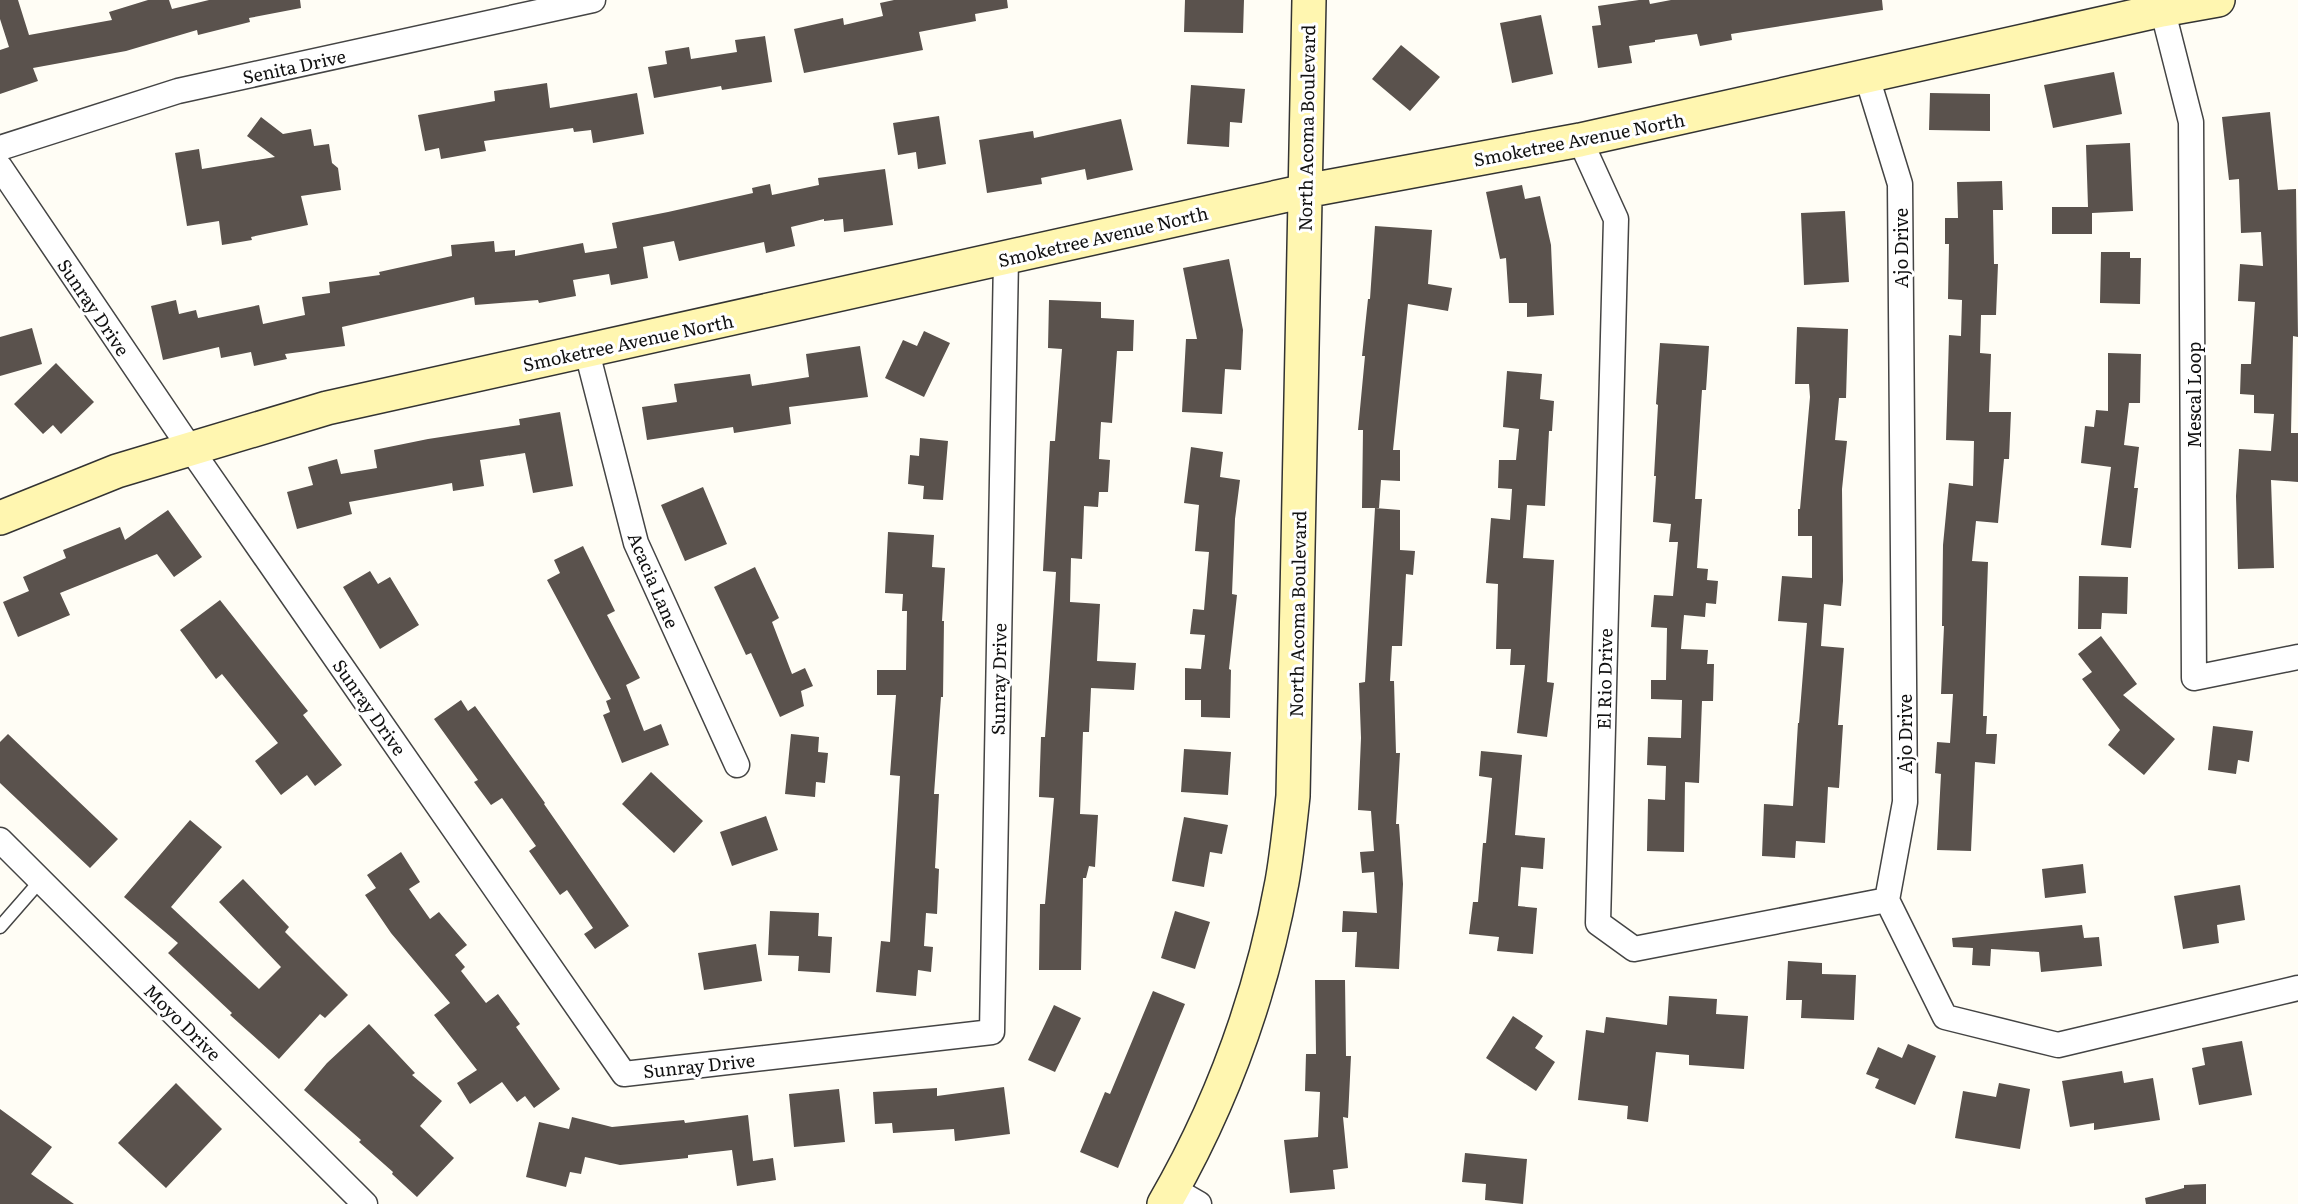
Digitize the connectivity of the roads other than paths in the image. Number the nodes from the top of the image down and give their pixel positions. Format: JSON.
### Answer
{"nodes":[{"id":1,"x":593,"y":0,"type":"edge"},
{"id":2,"x":1309,"y":0,"type":"edge"},
{"id":3,"x":2218,"y":0,"type":"edge"},
{"id":4,"x":2161,"y":5,"type":"edge"},
{"id":5,"x":1867,"y":77,"type":"junction"},
{"id":6,"x":1580,"y":140,"type":"junction"},
{"id":7,"x":0,"y":148,"type":"edge"},
{"id":8,"x":0,"y":167,"type":"edge"},
{"id":9,"x":1305,"y":191,"type":"junction"},
{"id":10,"x":1006,"y":258,"type":"junction"},
{"id":11,"x":587,"y":352,"type":"junction"},
{"id":12,"x":190,"y":448,"type":"junction"},
{"id":13,"x":0,"y":518,"type":"edge"},
{"id":14,"x":2298,"y":657,"type":"edge"},
{"id":15,"x":736,"y":765,"type":"dead end"},
{"id":16,"x":0,"y":840,"type":"edge"},
{"id":17,"x":41,"y":880,"type":"junction"},
{"id":18,"x":1887,"y":900,"type":"junction"},
{"id":19,"x":0,"y":927,"type":"edge"},
{"id":20,"x":2298,"y":988,"type":"edge"},
{"id":21,"x":1178,"y":1199,"type":"edge"},
{"id":22,"x":365,"y":1204,"type":"edge"}],
"edges":[{"from":1,"to":7,"type":"street","name":"Senita Drive"},
{"from":2,"to":9,"type":"street","name":"North Acoma Boulevard"},
{"from":3,"to":4,"type":"street","name":"Smoketree Avenue North"},
{"from":4,"to":5,"type":"street","name":"Smoketree Avenue North"},
{"from":4,"to":14,"type":"street","name":"Mescal Loop"},
{"from":5,"to":6,"type":"street","name":"Smoketree Avenue North"},
{"from":5,"to":18,"type":"street","name":"Ajo Drive"},
{"from":6,"to":9,"type":"street","name":"Smoketree Avenue North"},
{"from":6,"to":18,"type":"street","name":"El Rio Drive"},
{"from":8,"to":12,"type":"street","name":"Sunray Drive"},
{"from":9,"to":10,"type":"street","name":"Smoketree Avenue North"},
{"from":9,"to":21,"type":"street","name":"North Acoma Boulevard"},
{"from":10,"to":11,"type":"street","name":"Smoketree Avenue North"},
{"from":10,"to":12,"type":"street","name":"Sunray Drive"},
{"from":11,"to":12,"type":"street","name":"Smoketree Avenue North"},
{"from":11,"to":15,"type":"street","name":"Acacia Lane"},
{"from":12,"to":13,"type":"street","name":"Smoketree Avenue North"},
{"from":16,"to":17,"type":"street","name":"Moyo Drive"},
{"from":17,"to":19,"type":"lane"},
{"from":17,"to":22,"type":"street","name":"Moyo Drive"},
{"from":18,"to":20,"type":"street"}]}
